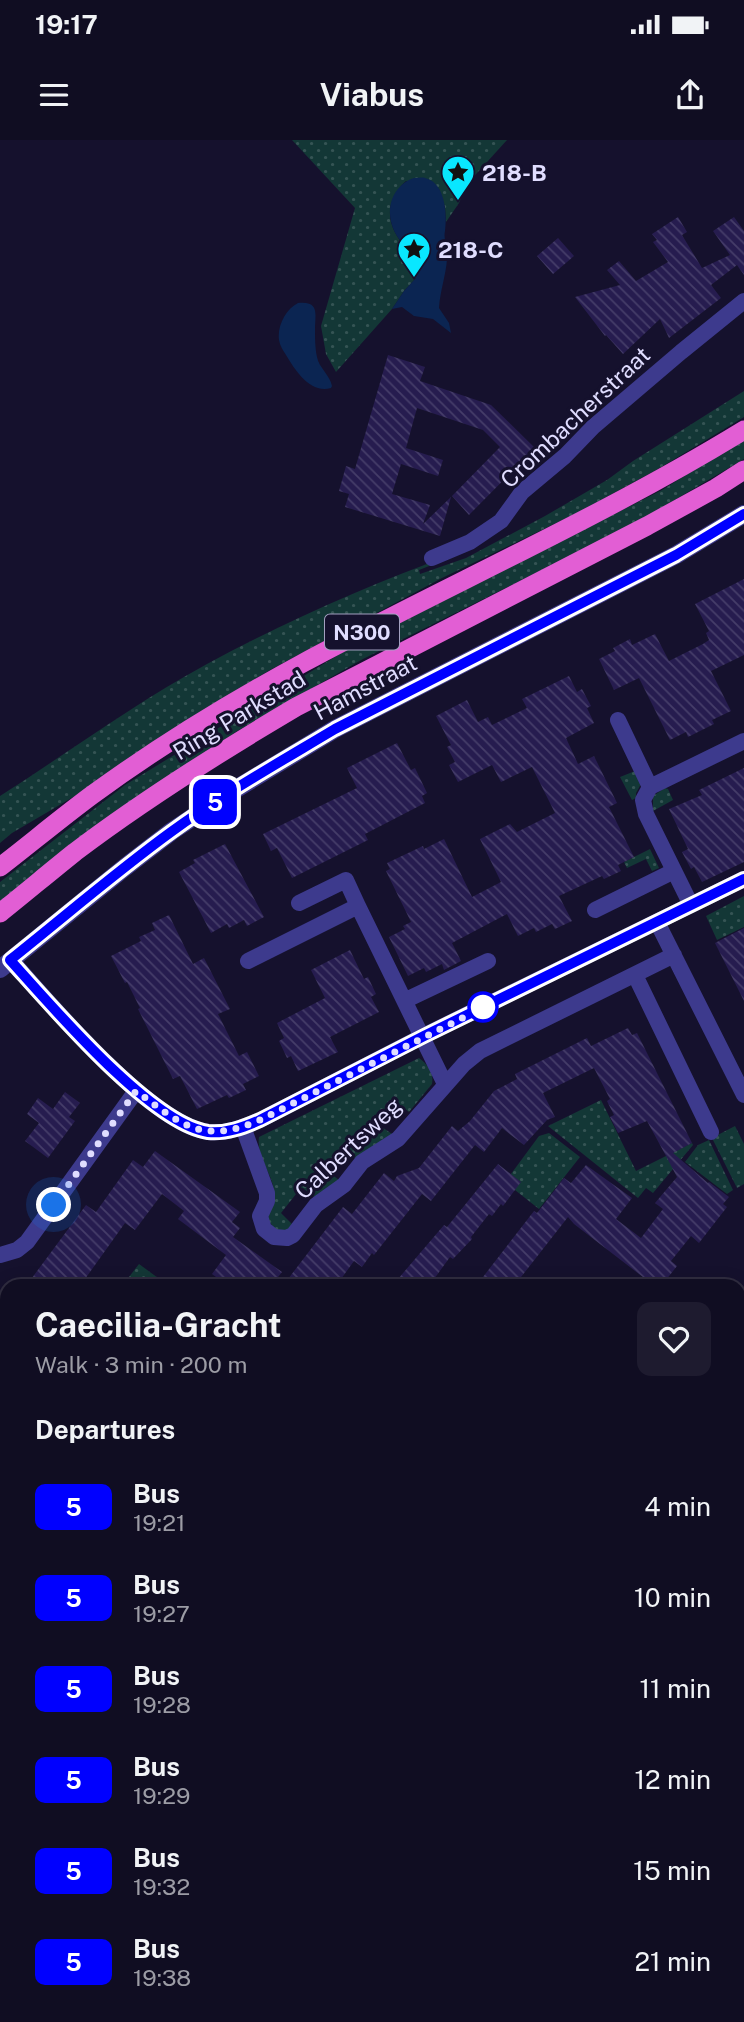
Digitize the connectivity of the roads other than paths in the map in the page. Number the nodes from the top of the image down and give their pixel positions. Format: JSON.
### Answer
{"nodes":[{"id":1,"x":744,"y":301,"type":"edge"},
{"id":2,"x":744,"y":430,"type":"edge"},
{"id":3,"x":744,"y":470,"type":"edge"},
{"id":4,"x":744,"y":514,"type":"edge"},
{"id":5,"x":432,"y":558,"type":"dead end"},
{"id":6,"x":618,"y":720,"type":"dead end"},
{"id":7,"x":744,"y":741,"type":"edge"},
{"id":8,"x":650,"y":787,"type":"junction"},
{"id":9,"x":0,"y":867,"type":"edge"},
{"id":10,"x":674,"y":871,"type":"junction"},
{"id":11,"x":744,"y":878,"type":"edge"},
{"id":12,"x":299,"y":903,"type":"dead end"},
{"id":13,"x":691,"y":905,"type":"junction"},
{"id":14,"x":358,"y":906,"type":"junction"},
{"id":15,"x":595,"y":910,"type":"dead end"},
{"id":16,"x":0,"y":913,"type":"edge"},
{"id":17,"x":657,"y":922,"type":"junction"},
{"id":18,"x":674,"y":956,"type":"junction"},
{"id":19,"x":248,"y":961,"type":"dead end"},
{"id":20,"x":488,"y":961,"type":"dead end"},
{"id":21,"x":5,"y":964,"type":"edge"},
{"id":22,"x":635,"y":975,"type":"junction"},
{"id":23,"x":405,"y":1000,"type":"junction"},
{"id":24,"x":424,"y":1036,"type":"junction"},
{"id":25,"x":445,"y":1084,"type":"junction"},
{"id":26,"x":136,"y":1091,"type":"junction"},
{"id":27,"x":744,"y":1095,"type":"edge"},
{"id":28,"x":243,"y":1127,"type":"junction"},
{"id":29,"x":711,"y":1132,"type":"dead end"},
{"id":30,"x":0,"y":1255,"type":"edge"}],
"edges":[{"from":1,"to":5,"type":"street","name":"Crombacherstraat"},
{"from":2,"to":9,"type":"highway","name":"Ring Parkstad","number":"N300"},
{"from":3,"to":16,"type":"highway","name":"Ring Parkstad","number":"N300"},
{"from":4,"to":21,"type":"street","name":"Hamstraat"},
{"from":6,"to":8,"type":"street"},
{"from":7,"to":8,"type":"street"},
{"from":8,"to":10,"type":"street"},
{"from":10,"to":13,"type":"street"},
{"from":10,"to":15,"type":"street"},
{"from":11,"to":13,"type":"street","name":"Calbertsweg"},
{"from":12,"to":14,"type":"street"},
{"from":13,"to":17,"type":"street","name":"Calbertsweg"},
{"from":14,"to":19,"type":"street"},
{"from":14,"to":23,"type":"street"},
{"from":17,"to":18,"type":"street"},
{"from":17,"to":24,"type":"street","name":"Calbertsweg"},
{"from":18,"to":22,"type":"street","name":"Calbertsweg"},
{"from":18,"to":27,"type":"street"},
{"from":20,"to":23,"type":"street"},
{"from":21,"to":26,"type":"street","name":"Calbertsweg"},
{"from":22,"to":25,"type":"street","name":"Calbertsweg"},
{"from":22,"to":29,"type":"street"},
{"from":23,"to":24,"type":"street"},
{"from":24,"to":25,"type":"street"},
{"from":24,"to":28,"type":"street","name":"Calbertsweg"},
{"from":25,"to":28,"type":"street","name":"Calbertsweg"},
{"from":26,"to":28,"type":"street","name":"Calbertsweg"},
{"from":26,"to":30,"type":"street"}]}
